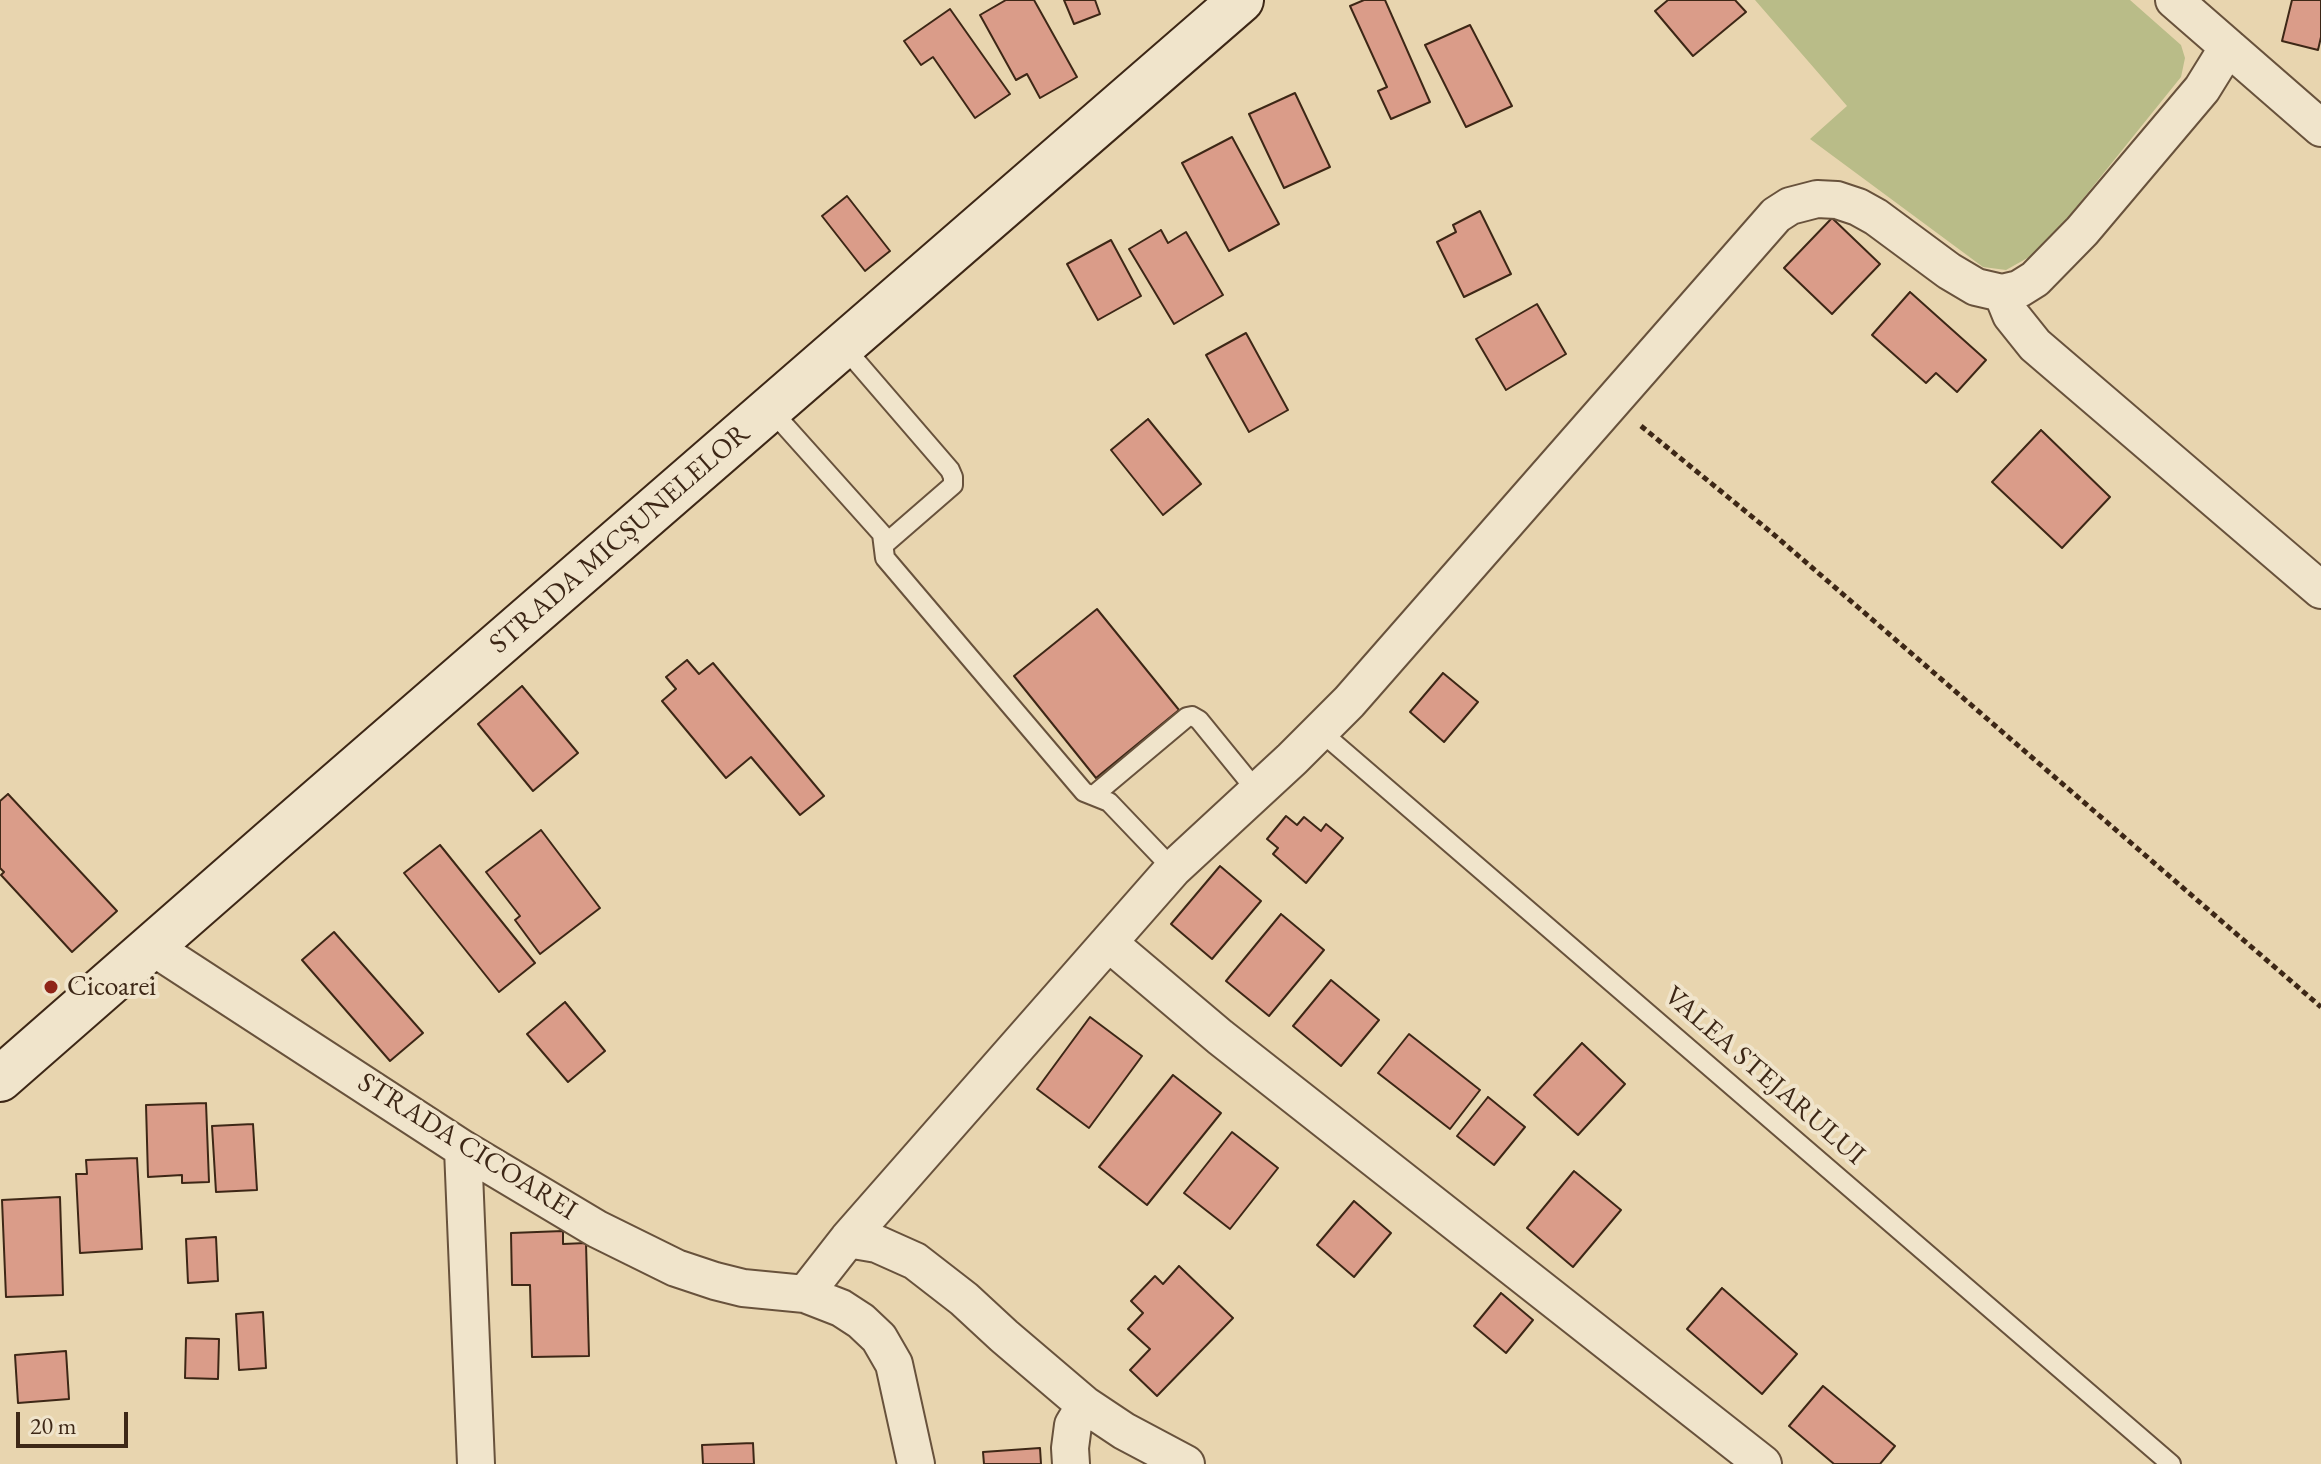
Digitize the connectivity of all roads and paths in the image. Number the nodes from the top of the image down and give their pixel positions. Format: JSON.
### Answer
{"nodes":[{"id":1,"x":1241,"y":0,"type":"edge"},
{"id":2,"x":2174,"y":0,"type":"edge"},
{"id":3,"x":2228,"y":47,"type":"junction"},
{"id":4,"x":2321,"y":128,"type":"edge"},
{"id":5,"x":2002,"y":293,"type":"junction"},
{"id":6,"x":843,"y":346,"type":"junction"},
{"id":7,"x":1613,"y":403,"type":"junction"},
{"id":8,"x":770,"y":409,"type":"junction"},
{"id":9,"x":885,"y":544,"type":"junction"},
{"id":10,"x":2321,"y":590,"type":"edge"},
{"id":11,"x":1320,"y":731,"type":"junction"},
{"id":12,"x":1256,"y":790,"type":"junction"},
{"id":13,"x":1094,"y":795,"type":"junction"},
{"id":14,"x":1173,"y":869,"type":"junction"},
{"id":15,"x":1110,"y":944,"type":"junction"},
{"id":16,"x":151,"y":946,"type":"junction"},
{"id":17,"x":2321,"y":1007,"type":"edge"},
{"id":18,"x":0,"y":1079,"type":"edge"},
{"id":19,"x":463,"y":1149,"type":"junction"},
{"id":20,"x":848,"y":1239,"type":"junction"},
{"id":21,"x":805,"y":1294,"type":"junction"},
{"id":22,"x":1085,"y":1405,"type":"junction"},
{"id":23,"x":476,"y":1464,"type":"edge"},
{"id":24,"x":916,"y":1464,"type":"edge"},
{"id":25,"x":1071,"y":1464,"type":"edge"},
{"id":26,"x":1186,"y":1464,"type":"edge"},
{"id":27,"x":1763,"y":1464,"type":"edge"},
{"id":28,"x":2171,"y":1464,"type":"edge"}],
"edges":[{"from":1,"to":6,"type":"street","name":"STRADA MICȘUNELELOR"},
{"from":2,"to":3,"type":"street"},
{"from":3,"to":4,"type":"street"},
{"from":3,"to":5,"type":"street"},
{"from":5,"to":7,"type":"street"},
{"from":5,"to":10,"type":"street"},
{"from":6,"to":8,"type":"street","name":"STRADA MICȘUNELELOR"},
{"from":6,"to":9,"type":"lane"},
{"from":7,"to":11,"type":"street"},
{"from":7,"to":17,"type":"path"},
{"from":8,"to":9,"type":"lane"},
{"from":8,"to":16,"type":"street","name":"STRADA MICȘUNELELOR"},
{"from":9,"to":13,"type":"lane"},
{"from":11,"to":12,"type":"street"},
{"from":11,"to":28,"type":"lane","name":"VALEA STEJARULUI"},
{"from":12,"to":13,"type":"lane"},
{"from":12,"to":14,"type":"street"},
{"from":13,"to":14,"type":"lane"},
{"from":14,"to":15,"type":"street"},
{"from":15,"to":20,"type":"street"},
{"from":15,"to":27,"type":"street"},
{"from":16,"to":18,"type":"street","name":"STRADA MICȘUNELELOR"},
{"from":16,"to":19,"type":"street","name":"STRADA CICOAREI"},
{"from":19,"to":21,"type":"street","name":"STRADA CICOAREI"},
{"from":19,"to":23,"type":"street"},
{"from":20,"to":21,"type":"street"},
{"from":20,"to":22,"type":"street"},
{"from":21,"to":24,"type":"street","name":"STRADA CICOAREI"},
{"from":22,"to":25,"type":"street"},
{"from":22,"to":26,"type":"street"}]}
